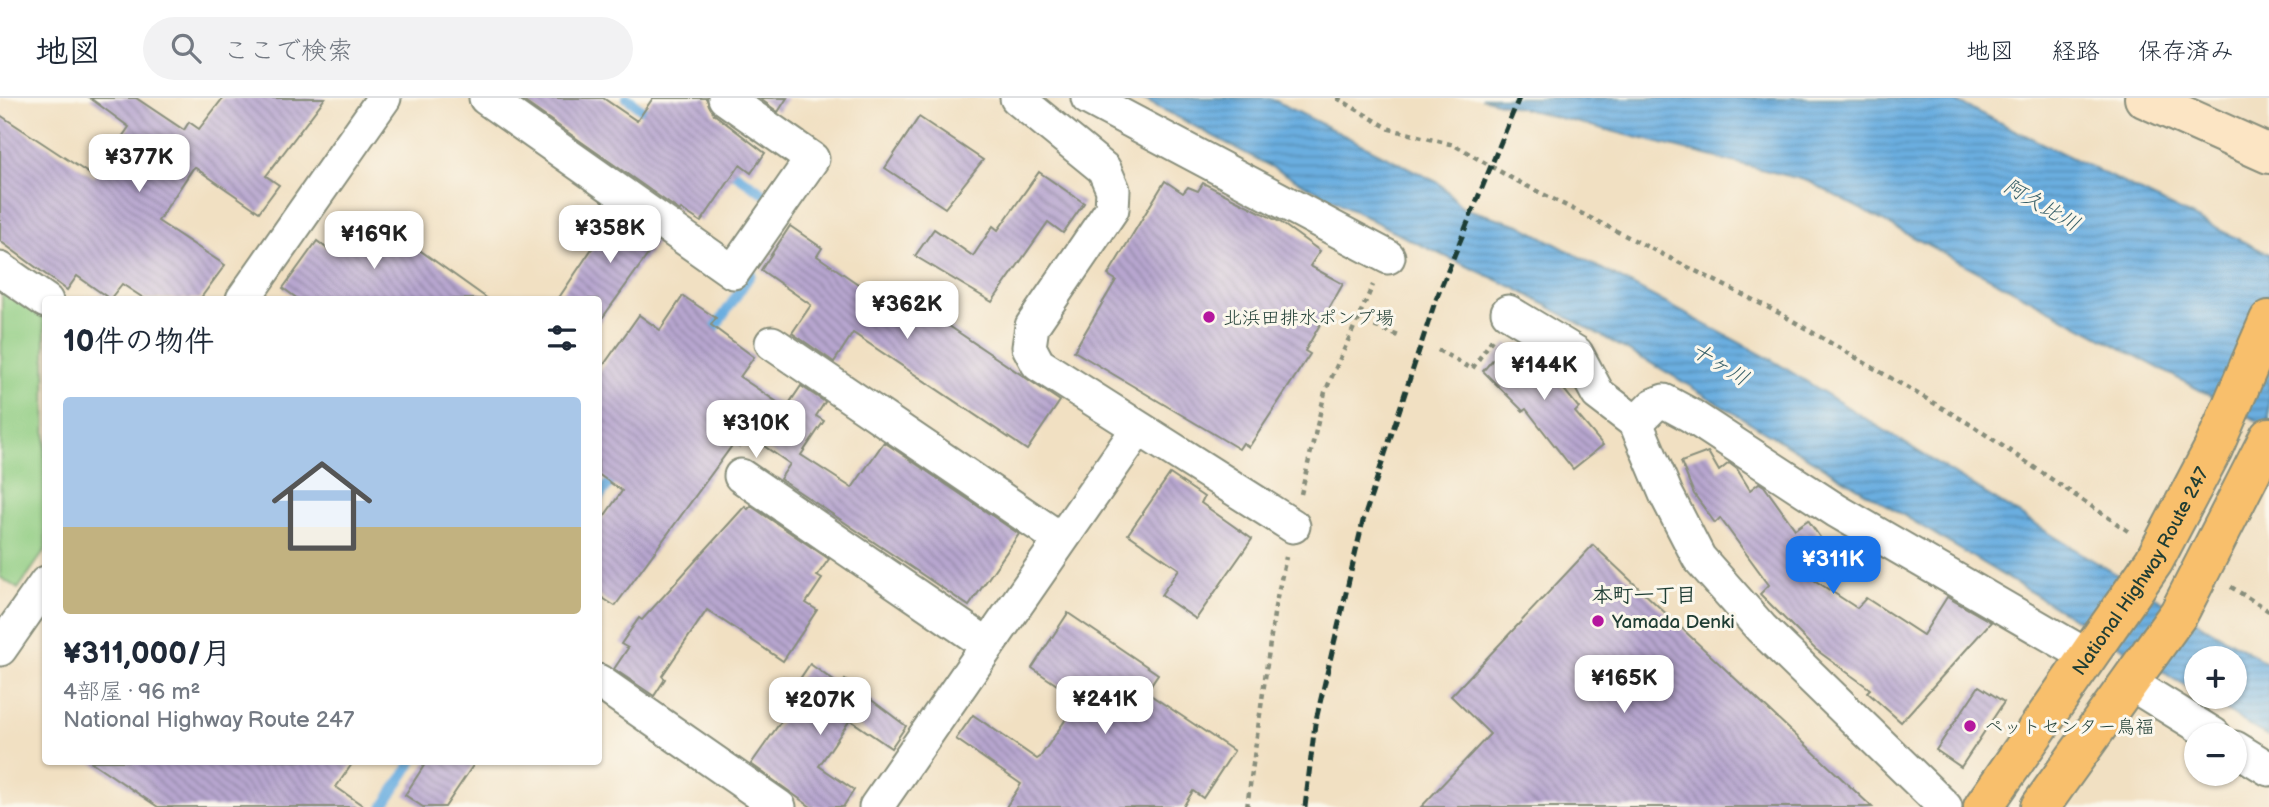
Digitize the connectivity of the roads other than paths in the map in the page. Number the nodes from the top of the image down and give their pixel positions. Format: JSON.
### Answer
{"nodes":[{"id":1,"x":384,"y":98,"type":"edge"},
{"id":2,"x":486,"y":98,"type":"edge"},
{"id":3,"x":725,"y":98,"type":"edge"},
{"id":4,"x":1017,"y":98,"type":"edge"},
{"id":5,"x":1087,"y":98,"type":"edge"},
{"id":6,"x":2144,"y":98,"type":"edge"},
{"id":7,"x":2269,"y":154,"type":"edge"},
{"id":8,"x":1388,"y":257,"type":"dead end"},
{"id":9,"x":0,"y":269,"type":"edge"},
{"id":10,"x":245,"y":296,"type":"edge"},
{"id":11,"x":42,"y":298,"type":"edge"},
{"id":12,"x":1508,"y":312,"type":"dead end"},
{"id":13,"x":2269,"y":320,"type":"edge"},
{"id":14,"x":772,"y":343,"type":"dead end"},
{"id":15,"x":1636,"y":423,"type":"junction"},
{"id":16,"x":1138,"y":429,"type":"junction"},
{"id":17,"x":2269,"y":437,"type":"edge"},
{"id":18,"x":741,"y":476,"type":"dead end"},
{"id":19,"x":1293,"y":526,"type":"dead end"},
{"id":20,"x":1060,"y":539,"type":"junction"},
{"id":21,"x":42,"y":589,"type":"edge"},
{"id":22,"x":988,"y":645,"type":"junction"},
{"id":23,"x":0,"y":649,"type":"edge"},
{"id":24,"x":2093,"y":651,"type":"junction"},
{"id":25,"x":2134,"y":677,"type":"junction"},
{"id":26,"x":602,"y":684,"type":"edge"},
{"id":27,"x":2197,"y":723,"type":"edge"},
{"id":28,"x":2247,"y":755,"type":"edge"},
{"id":29,"x":2269,"y":769,"type":"edge"},
{"id":30,"x":779,"y":807,"type":"edge"},
{"id":31,"x":876,"y":807,"type":"edge"},
{"id":32,"x":1945,"y":807,"type":"edge"},
{"id":33,"x":1983,"y":807,"type":"edge"},
{"id":34,"x":2040,"y":807,"type":"edge"}],
"edges":[{"from":1,"to":10,"type":"street"},
{"from":2,"to":3,"type":"street"},
{"from":4,"to":16,"type":"street"},
{"from":5,"to":8,"type":"street"},
{"from":6,"to":7,"type":"main road"},
{"from":9,"to":11,"type":"street"},
{"from":12,"to":15,"type":"street"},
{"from":13,"to":24,"type":"highway","name":"National Highway Route 247"},
{"from":14,"to":20,"type":"street"},
{"from":15,"to":24,"type":"street"},
{"from":15,"to":32,"type":"street"},
{"from":16,"to":19,"type":"street"},
{"from":16,"to":20,"type":"street"},
{"from":17,"to":25,"type":"highway"},
{"from":18,"to":22,"type":"street"},
{"from":20,"to":22,"type":"street"},
{"from":21,"to":23,"type":"street"},
{"from":22,"to":31,"type":"street"},
{"from":24,"to":33,"type":"highway","name":"National Highway Route 247"},
{"from":25,"to":27,"type":"street"},
{"from":25,"to":34,"type":"highway"},
{"from":26,"to":30,"type":"street"},
{"from":28,"to":29,"type":"street"}]}
